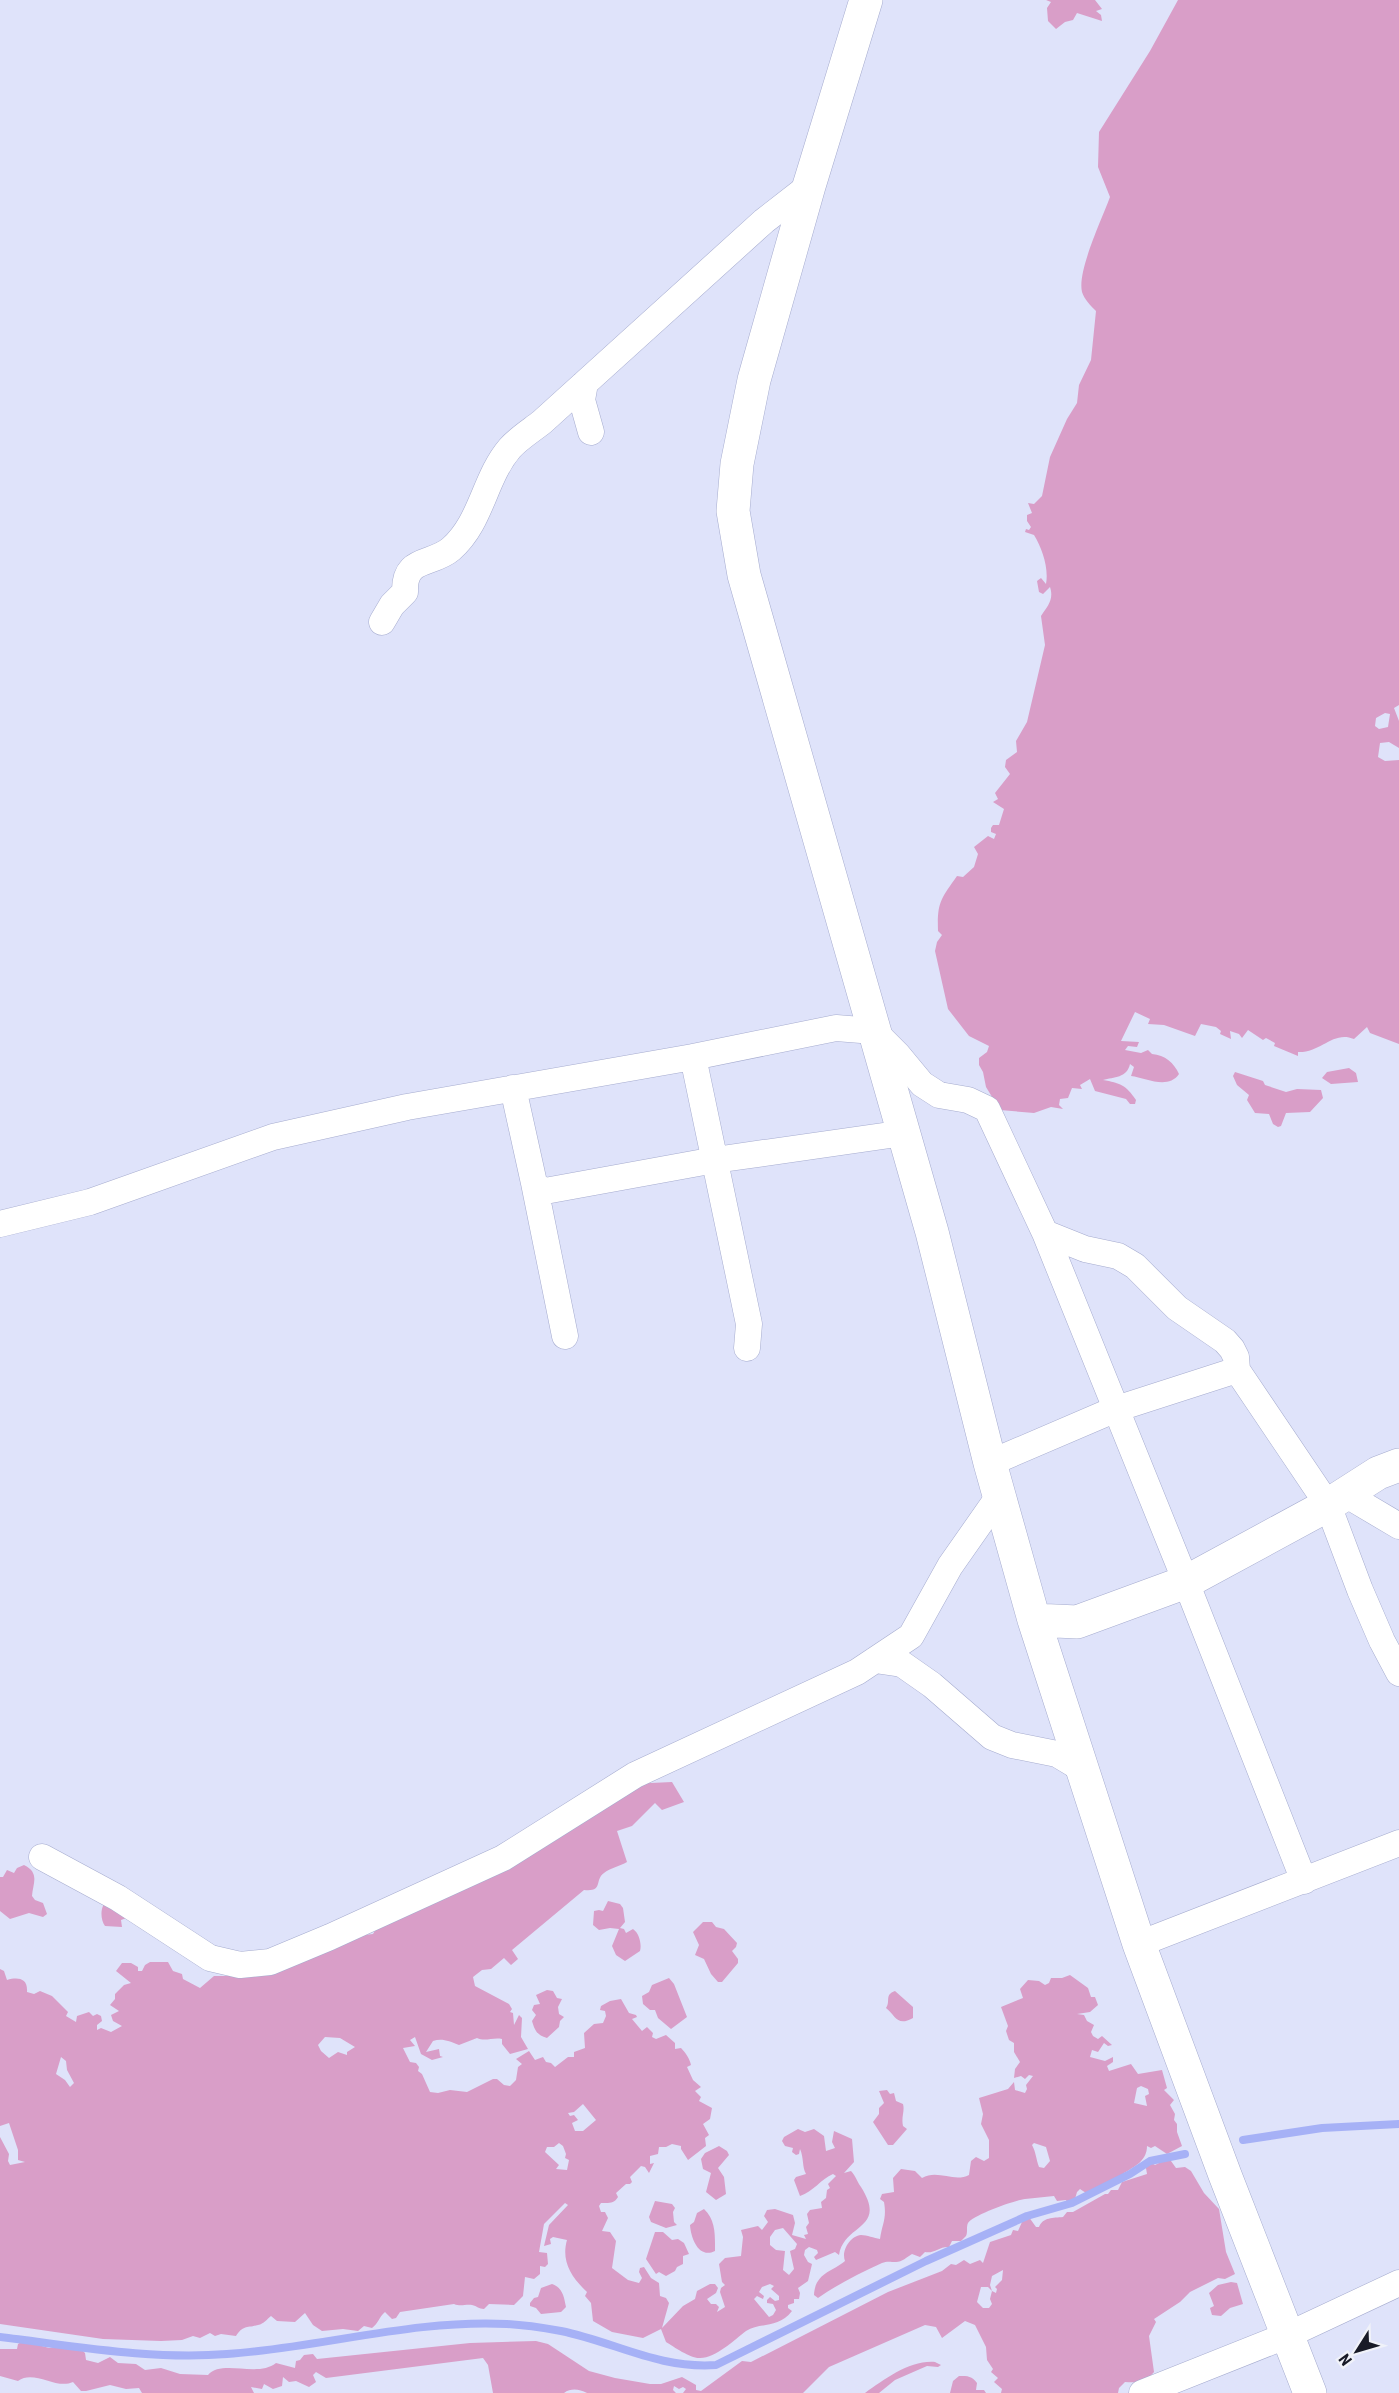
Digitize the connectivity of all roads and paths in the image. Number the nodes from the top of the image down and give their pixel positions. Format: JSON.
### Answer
{"nodes":[{"id":1,"x":866,"y":0,"type":"edge"},
{"id":2,"x":809,"y":186,"type":"junction"},
{"id":3,"x":585,"y":383,"type":"junction"},
{"id":4,"x":591,"y":432,"type":"dead end"},
{"id":5,"x":382,"y":622,"type":"dead end"},
{"id":6,"x":874,"y":1031,"type":"junction"},
{"id":7,"x":693,"y":1057,"type":"junction"},
{"id":8,"x":513,"y":1088,"type":"junction"},
{"id":9,"x":904,"y":1133,"type":"junction"},
{"id":10,"x":715,"y":1160,"type":"junction"},
{"id":11,"x":539,"y":1193,"type":"junction"},
{"id":12,"x":0,"y":1224,"type":"edge"},
{"id":13,"x":1045,"y":1233,"type":"junction"},
{"id":14,"x":564,"y":1336,"type":"dead end"},
{"id":15,"x":747,"y":1348,"type":"dead end"},
{"id":16,"x":1237,"y":1370,"type":"junction"},
{"id":17,"x":1116,"y":1409,"type":"junction"},
{"id":18,"x":990,"y":1463,"type":"junction"},
{"id":19,"x":1399,"y":1465,"type":"edge"},
{"id":20,"x":999,"y":1496,"type":"junction"},
{"id":21,"x":1336,"y":1500,"type":"junction"},
{"id":22,"x":1399,"y":1526,"type":"edge"},
{"id":23,"x":1186,"y":1581,"type":"junction"},
{"id":24,"x":1034,"y":1620,"type":"junction"},
{"id":25,"x":875,"y":1660,"type":"junction"},
{"id":26,"x":1399,"y":1673,"type":"edge"},
{"id":27,"x":1082,"y":1769,"type":"junction"},
{"id":28,"x":1399,"y":1843,"type":"edge"},
{"id":29,"x":42,"y":1857,"type":"dead end"},
{"id":30,"x":1304,"y":1881,"type":"junction"},
{"id":31,"x":1139,"y":1944,"type":"junction"},
{"id":32,"x":1399,"y":2283,"type":"edge"},
{"id":33,"x":1288,"y":2335,"type":"junction"},
{"id":34,"x":1142,"y":2393,"type":"edge"},
{"id":35,"x":1310,"y":2393,"type":"edge"}],
"edges":[{"from":1,"to":2,"type":"street"},
{"from":2,"to":3,"type":"street"},
{"from":2,"to":6,"type":"street"},
{"from":3,"to":4,"type":"street"},
{"from":3,"to":5,"type":"street"},
{"from":6,"to":7,"type":"street"},
{"from":6,"to":9,"type":"street"},
{"from":6,"to":13,"type":"street"},
{"from":7,"to":8,"type":"street"},
{"from":7,"to":10,"type":"street"},
{"from":8,"to":11,"type":"street"},
{"from":8,"to":12,"type":"street"},
{"from":9,"to":10,"type":"street"},
{"from":9,"to":18,"type":"street"},
{"from":10,"to":11,"type":"street"},
{"from":10,"to":15,"type":"street"},
{"from":11,"to":14,"type":"street"},
{"from":13,"to":16,"type":"street"},
{"from":13,"to":17,"type":"street"},
{"from":16,"to":17,"type":"street"},
{"from":16,"to":21,"type":"street"},
{"from":17,"to":18,"type":"street"},
{"from":17,"to":23,"type":"street"},
{"from":18,"to":20,"type":"street"},
{"from":19,"to":21,"type":"street"},
{"from":20,"to":24,"type":"street"},
{"from":20,"to":25,"type":"street"},
{"from":21,"to":22,"type":"street"},
{"from":21,"to":23,"type":"street"},
{"from":21,"to":26,"type":"street"},
{"from":23,"to":24,"type":"street"},
{"from":23,"to":30,"type":"street"},
{"from":24,"to":27,"type":"street"},
{"from":25,"to":27,"type":"street"},
{"from":25,"to":29,"type":"street"},
{"from":27,"to":31,"type":"street"},
{"from":28,"to":30,"type":"street"},
{"from":30,"to":31,"type":"street"},
{"from":31,"to":33,"type":"street"},
{"from":32,"to":33,"type":"street"},
{"from":33,"to":34,"type":"street"},
{"from":33,"to":35,"type":"street"}]}
